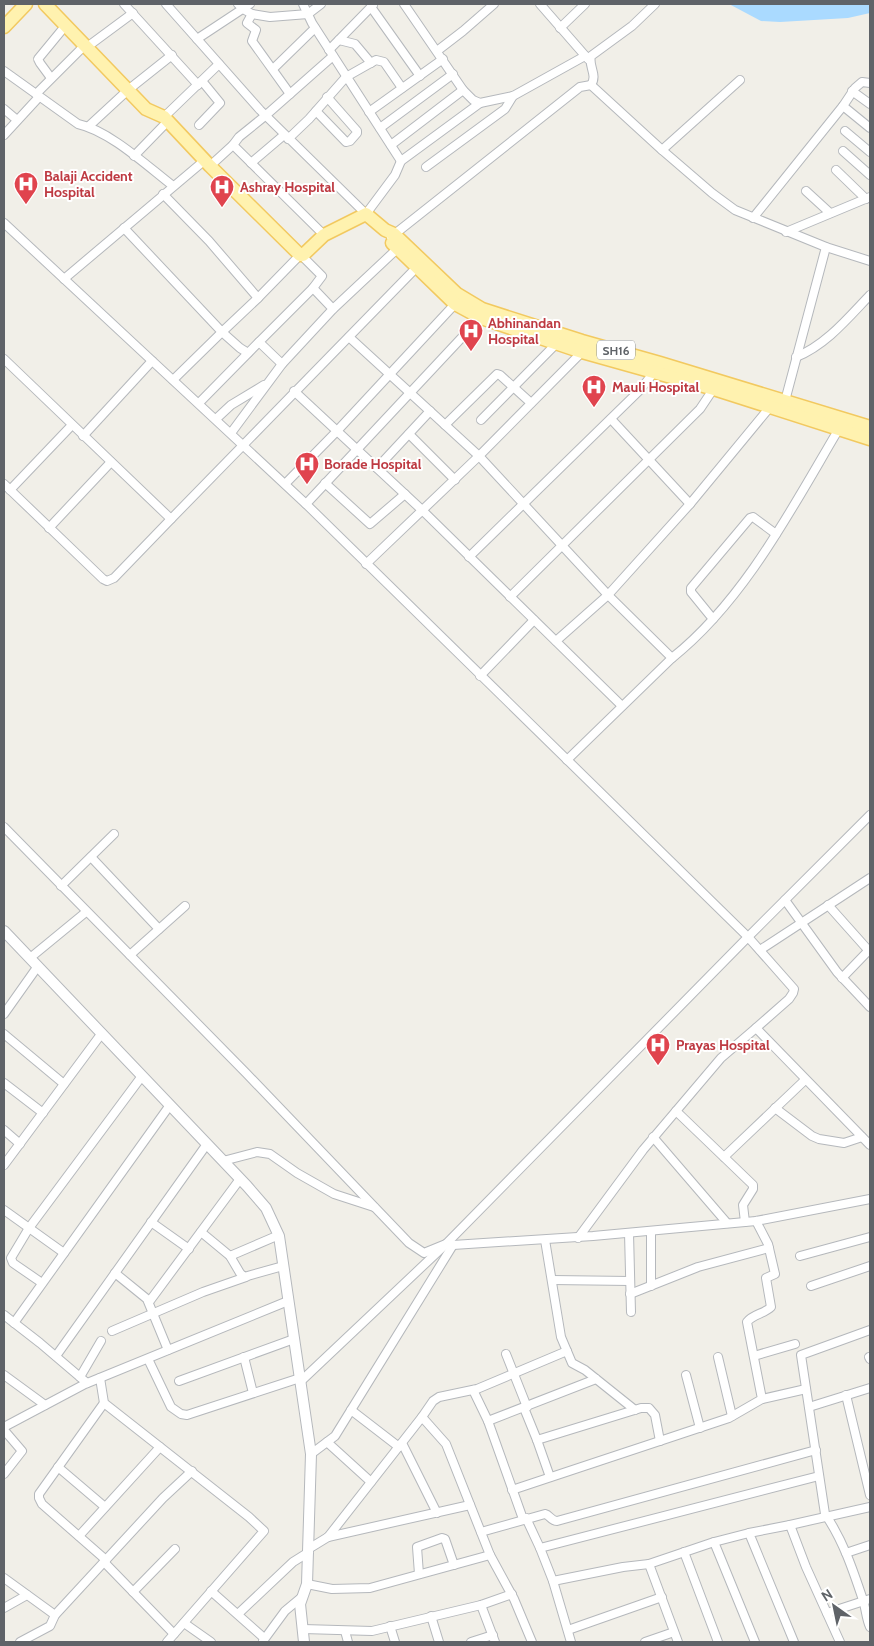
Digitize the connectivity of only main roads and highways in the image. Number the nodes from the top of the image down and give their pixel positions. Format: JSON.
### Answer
{"nodes":[{"id":1,"x":26,"y":4,"type":"edge"},
{"id":2,"x":45,"y":4,"type":"edge"},
{"id":3,"x":4,"y":27,"type":"edge"},
{"id":4,"x":389,"y":234,"type":"junction"},
{"id":5,"x":483,"y":314,"type":"junction"},
{"id":6,"x":586,"y":347,"type":"junction"},
{"id":7,"x":716,"y":384,"type":"junction"},
{"id":8,"x":842,"y":424,"type":"junction"},
{"id":9,"x":870,"y":427,"type":"edge"},
{"id":10,"x":870,"y":439,"type":"edge"}],
"edges":[{"from":1,"to":3,"type":"main road"},
{"from":2,"to":4,"type":"main road","number":"SH16"},
{"from":4,"to":5,"type":"main road","number":"SH16"},
{"from":4,"to":5,"type":"main road","number":"SH16"},
{"from":5,"to":6,"type":"main road","number":"SH16"},
{"from":5,"to":6,"type":"main road","number":"SH16"},
{"from":6,"to":7,"type":"main road","number":"SH16"},
{"from":7,"to":8,"type":"main road","number":"SH16"},
{"from":7,"to":8,"type":"main road","number":"SH16"},
{"from":8,"to":9,"type":"main road","number":"SH16"},
{"from":8,"to":10,"type":"main road","number":"SH16"}]}
